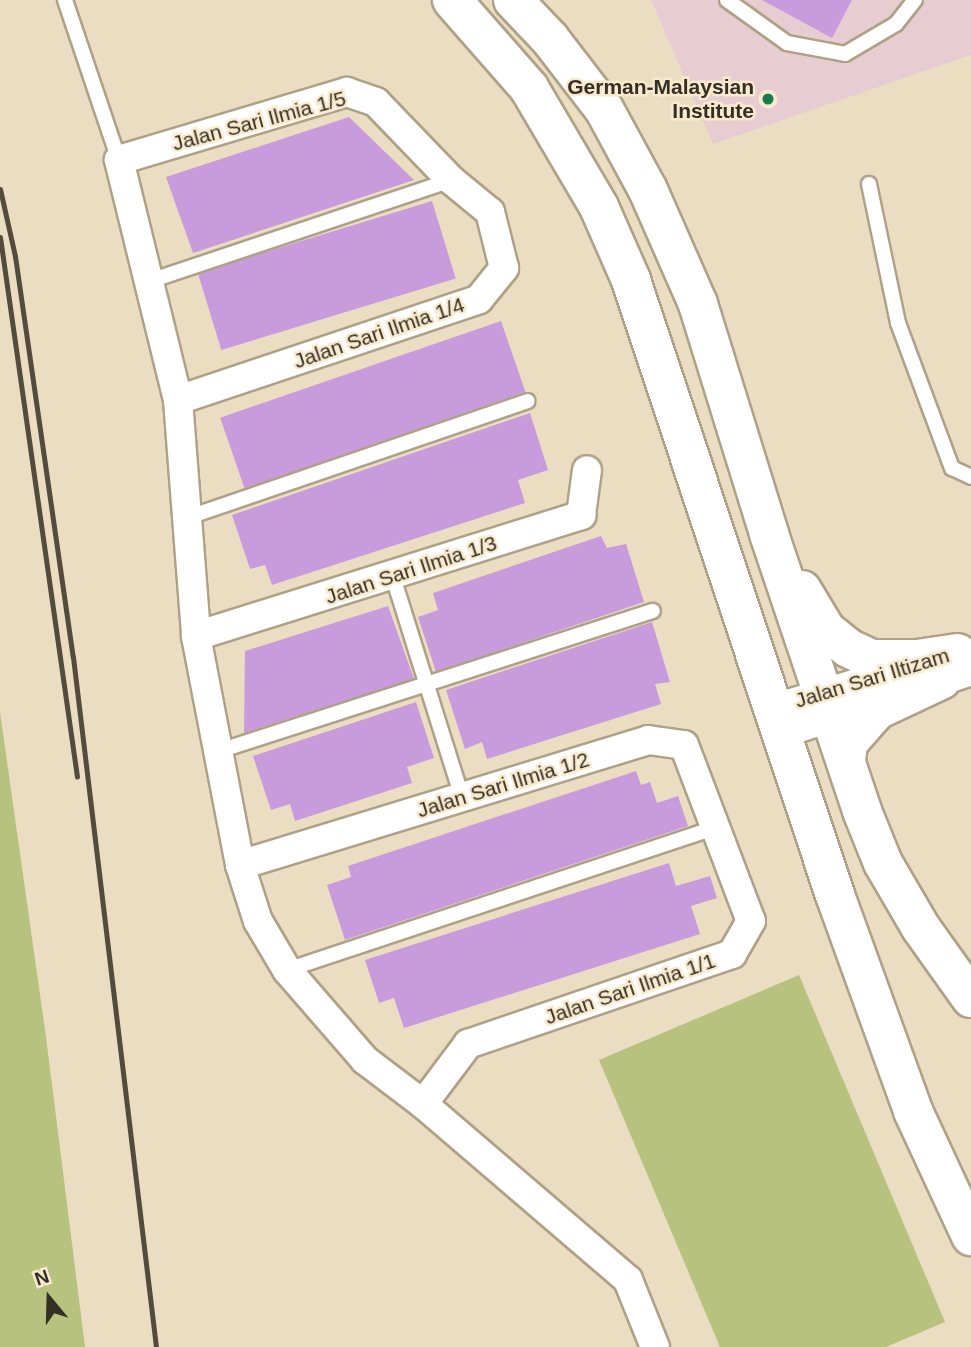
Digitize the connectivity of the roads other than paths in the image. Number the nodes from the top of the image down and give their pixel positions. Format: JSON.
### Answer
{"nodes":[{"id":1,"x":65,"y":0,"type":"edge"},
{"id":2,"x":452,"y":0,"type":"edge"},
{"id":3,"x":513,"y":0,"type":"edge"},
{"id":4,"x":727,"y":0,"type":"edge"},
{"id":5,"x":915,"y":0,"type":"edge"},
{"id":6,"x":119,"y":160,"type":"junction"},
{"id":7,"x":451,"y":180,"type":"junction"},
{"id":8,"x":869,"y":184,"type":"dead end"},
{"id":9,"x":150,"y":281,"type":"junction"},
{"id":10,"x":178,"y":400,"type":"junction"},
{"id":11,"x":528,"y":401,"type":"dead end"},
{"id":12,"x":587,"y":470,"type":"dead end"},
{"id":13,"x":971,"y":477,"type":"edge"},
{"id":14,"x":186,"y":518,"type":"junction"},
{"id":15,"x":769,"y":534,"type":"junction"},
{"id":16,"x":393,"y":577,"type":"junction"},
{"id":17,"x":653,"y":611,"type":"dead end"},
{"id":18,"x":196,"y":636,"type":"junction"},
{"id":19,"x":960,"y":663,"type":"edge"},
{"id":20,"x":429,"y":683,"type":"junction"},
{"id":21,"x":825,"y":705,"type":"junction"},
{"id":22,"x":777,"y":722,"type":"junction"},
{"id":23,"x":216,"y":752,"type":"junction"},
{"id":24,"x":846,"y":760,"type":"junction"},
{"id":25,"x":462,"y":797,"type":"junction"},
{"id":26,"x":717,"y":827,"type":"junction"},
{"id":27,"x":240,"y":865,"type":"junction"},
{"id":28,"x":287,"y":970,"type":"junction"},
{"id":29,"x":971,"y":998,"type":"edge"},
{"id":30,"x":423,"y":1104,"type":"junction"},
{"id":31,"x":971,"y":1236,"type":"edge"},
{"id":32,"x":654,"y":1347,"type":"edge"}],
"edges":[{"from":1,"to":6,"type":"lane"},
{"from":2,"to":22,"type":"street"},
{"from":3,"to":15,"type":"street"},
{"from":4,"to":5,"type":"lane"},
{"from":6,"to":7,"type":"street","name":"Jalan Sari Ilmia 1/5"},
{"from":6,"to":9,"type":"street"},
{"from":7,"to":9,"type":"lane"},
{"from":7,"to":10,"type":"street","name":"Jalan Sari Ilmia 1/4"},
{"from":8,"to":13,"type":"lane"},
{"from":9,"to":10,"type":"street"},
{"from":10,"to":14,"type":"street"},
{"from":11,"to":14,"type":"lane"},
{"from":12,"to":16,"type":"street","name":"Jalan Sari Ilmia 1/3"},
{"from":14,"to":18,"type":"street"},
{"from":15,"to":19,"type":"street"},
{"from":15,"to":21,"type":"street"},
{"from":16,"to":18,"type":"street","name":"Jalan Sari Ilmia 1/3"},
{"from":16,"to":20,"type":"lane"},
{"from":17,"to":20,"type":"lane"},
{"from":18,"to":23,"type":"street"},
{"from":19,"to":21,"type":"street","name":"Jalan Sari Iltizam"},
{"from":19,"to":24,"type":"street"},
{"from":20,"to":23,"type":"lane"},
{"from":20,"to":25,"type":"lane"},
{"from":21,"to":22,"type":"street","name":"Jalan Sari Iltizam"},
{"from":21,"to":24,"type":"street"},
{"from":22,"to":31,"type":"street"},
{"from":23,"to":27,"type":"street"},
{"from":24,"to":29,"type":"street"},
{"from":25,"to":26,"type":"street","name":"Jalan Sari Ilmia 1/2"},
{"from":25,"to":27,"type":"street","name":"Jalan Sari Ilmia 1/2"},
{"from":26,"to":28,"type":"lane"},
{"from":26,"to":30,"type":"street","name":"Jalan Sari Ilmia 1/1"},
{"from":27,"to":28,"type":"street"},
{"from":28,"to":30,"type":"street"},
{"from":30,"to":32,"type":"street"}]}
